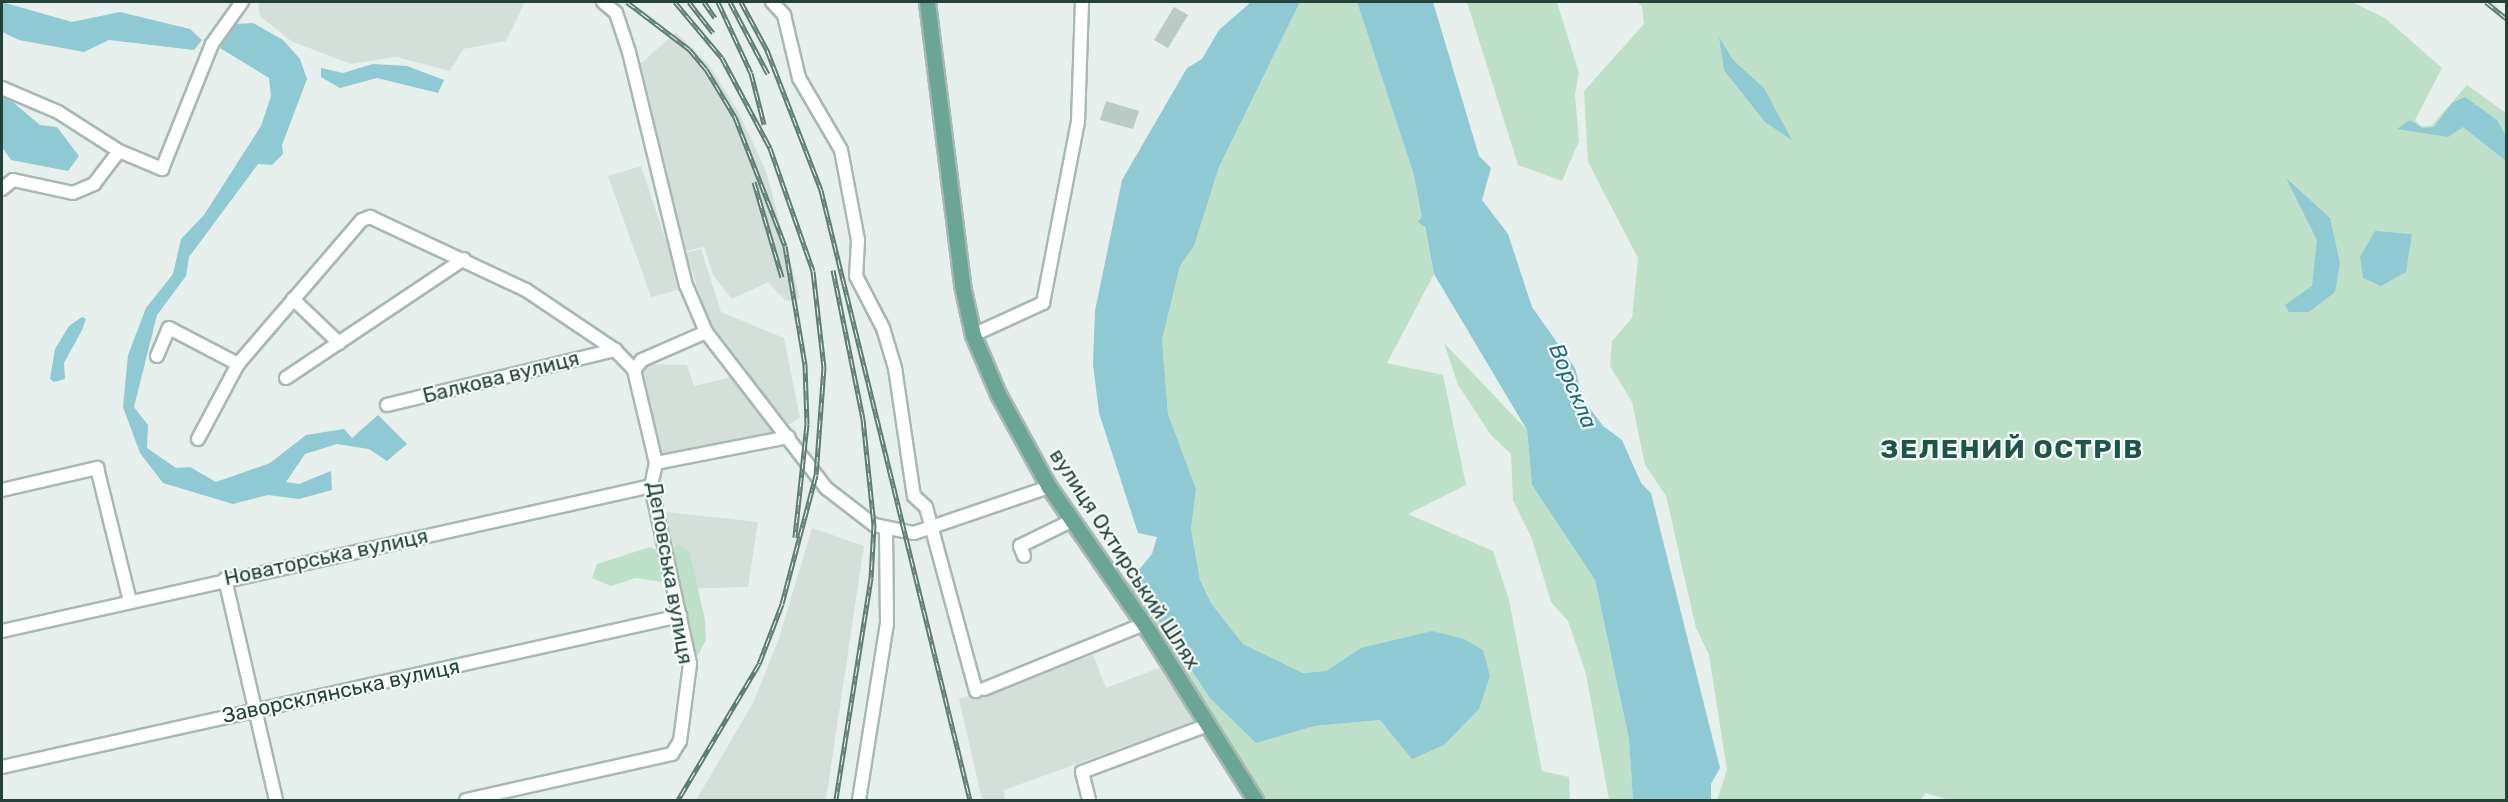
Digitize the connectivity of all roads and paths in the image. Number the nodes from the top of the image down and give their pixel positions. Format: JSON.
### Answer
{"nodes":[{"id":1,"x":242,"y":2,"type":"edge"},
{"id":2,"x":603,"y":2,"type":"edge"},
{"id":3,"x":772,"y":2,"type":"edge"},
{"id":4,"x":927,"y":2,"type":"edge"},
{"id":5,"x":1082,"y":2,"type":"edge"},
{"id":6,"x":2,"y":88,"type":"edge"},
{"id":7,"x":119,"y":151,"type":"junction"},
{"id":8,"x":2,"y":189,"type":"edge"},
{"id":9,"x":464,"y":259,"type":"junction"},
{"id":10,"x":293,"y":299,"type":"junction"},
{"id":11,"x":706,"y":332,"type":"junction"},
{"id":12,"x":974,"y":335,"type":"junction"},
{"id":13,"x":339,"y":343,"type":"junction"},
{"id":14,"x":615,"y":350,"type":"junction"},
{"id":15,"x":157,"y":356,"type":"dead end"},
{"id":16,"x":238,"y":364,"type":"junction"},
{"id":17,"x":634,"y":370,"type":"junction"},
{"id":18,"x":286,"y":378,"type":"dead end"},
{"id":19,"x":387,"y":405,"type":"dead end"},
{"id":20,"x":788,"y":437,"type":"junction"},
{"id":21,"x":198,"y":439,"type":"dead end"},
{"id":22,"x":656,"y":463,"type":"junction"},
{"id":23,"x":651,"y":486,"type":"junction"},
{"id":24,"x":1050,"y":487,"type":"junction"},
{"id":25,"x":2,"y":490,"type":"edge"},
{"id":26,"x":1071,"y":521,"type":"junction"},
{"id":27,"x":886,"y":530,"type":"junction"},
{"id":28,"x":931,"y":530,"type":"junction"},
{"id":29,"x":1024,"y":556,"type":"dead end"},
{"id":30,"x":225,"y":579,"type":"junction"},
{"id":31,"x":130,"y":601,"type":"junction"},
{"id":32,"x":680,"y":616,"type":"junction"},
{"id":33,"x":1144,"y":624,"type":"junction"},
{"id":34,"x":2,"y":631,"type":"edge"},
{"id":35,"x":255,"y":709,"type":"junction"},
{"id":36,"x":1208,"y":725,"type":"junction"},
{"id":37,"x":2,"y":767,"type":"edge"},
{"id":38,"x":276,"y":801,"type":"edge"},
{"id":39,"x":466,"y":801,"type":"edge"},
{"id":40,"x":859,"y":801,"type":"edge"},
{"id":41,"x":1089,"y":801,"type":"edge"},
{"id":42,"x":1255,"y":801,"type":"edge"}],
"edges":[{"from":1,"to":7,"type":"street"},
{"from":2,"to":11,"type":"street"},
{"from":3,"to":28,"type":"street"},
{"from":4,"to":12,"type":"main road","name":"вулиця Охтирський Шлях"},
{"from":5,"to":12,"type":"street"},
{"from":6,"to":7,"type":"street"},
{"from":7,"to":8,"type":"street"},
{"from":9,"to":10,"type":"street"},
{"from":9,"to":13,"type":"street"},
{"from":9,"to":14,"type":"street"},
{"from":10,"to":13,"type":"street"},
{"from":10,"to":16,"type":"street"},
{"from":11,"to":17,"type":"street"},
{"from":11,"to":20,"type":"street"},
{"from":12,"to":24,"type":"main road","name":"вулиця Охтирський Шлях"},
{"from":13,"to":18,"type":"street"},
{"from":14,"to":17,"type":"street"},
{"from":14,"to":19,"type":"street","name":"Балкова вулиця"},
{"from":15,"to":16,"type":"street"},
{"from":16,"to":21,"type":"street"},
{"from":17,"to":22,"type":"street","name":"Деповська вулиця"},
{"from":20,"to":22,"type":"street","name":"Деповська вулиця"},
{"from":20,"to":27,"type":"street"},
{"from":22,"to":23,"type":"street","name":"Деповська вулиця"},
{"from":23,"to":30,"type":"street","name":"Новаторська вулиця"},
{"from":23,"to":32,"type":"street","name":"Деповська вулиця"},
{"from":24,"to":26,"type":"main road","name":"вулиця Охтирський Шлях"},
{"from":24,"to":28,"type":"street"},
{"from":25,"to":31,"type":"street"},
{"from":26,"to":29,"type":"street"},
{"from":26,"to":33,"type":"main road","name":"вулиця Охтирський Шлях"},
{"from":27,"to":28,"type":"street"},
{"from":27,"to":40,"type":"street"},
{"from":28,"to":33,"type":"street"},
{"from":30,"to":31,"type":"street","name":"Новаторська вулиця"},
{"from":30,"to":35,"type":"street"},
{"from":31,"to":34,"type":"street","name":"Новаторська вулиця"},
{"from":32,"to":35,"type":"street","name":"Заворсклянська вулиця"},
{"from":32,"to":39,"type":"street","name":"Деповська вулиця"},
{"from":33,"to":36,"type":"main road","name":"вулиця Охтирський Шлях"},
{"from":35,"to":37,"type":"street","name":"Заворсклянська вулиця"},
{"from":35,"to":38,"type":"street"},
{"from":36,"to":41,"type":"street"},
{"from":36,"to":42,"type":"main road","name":"вулиця Охтирський Шлях"}]}
